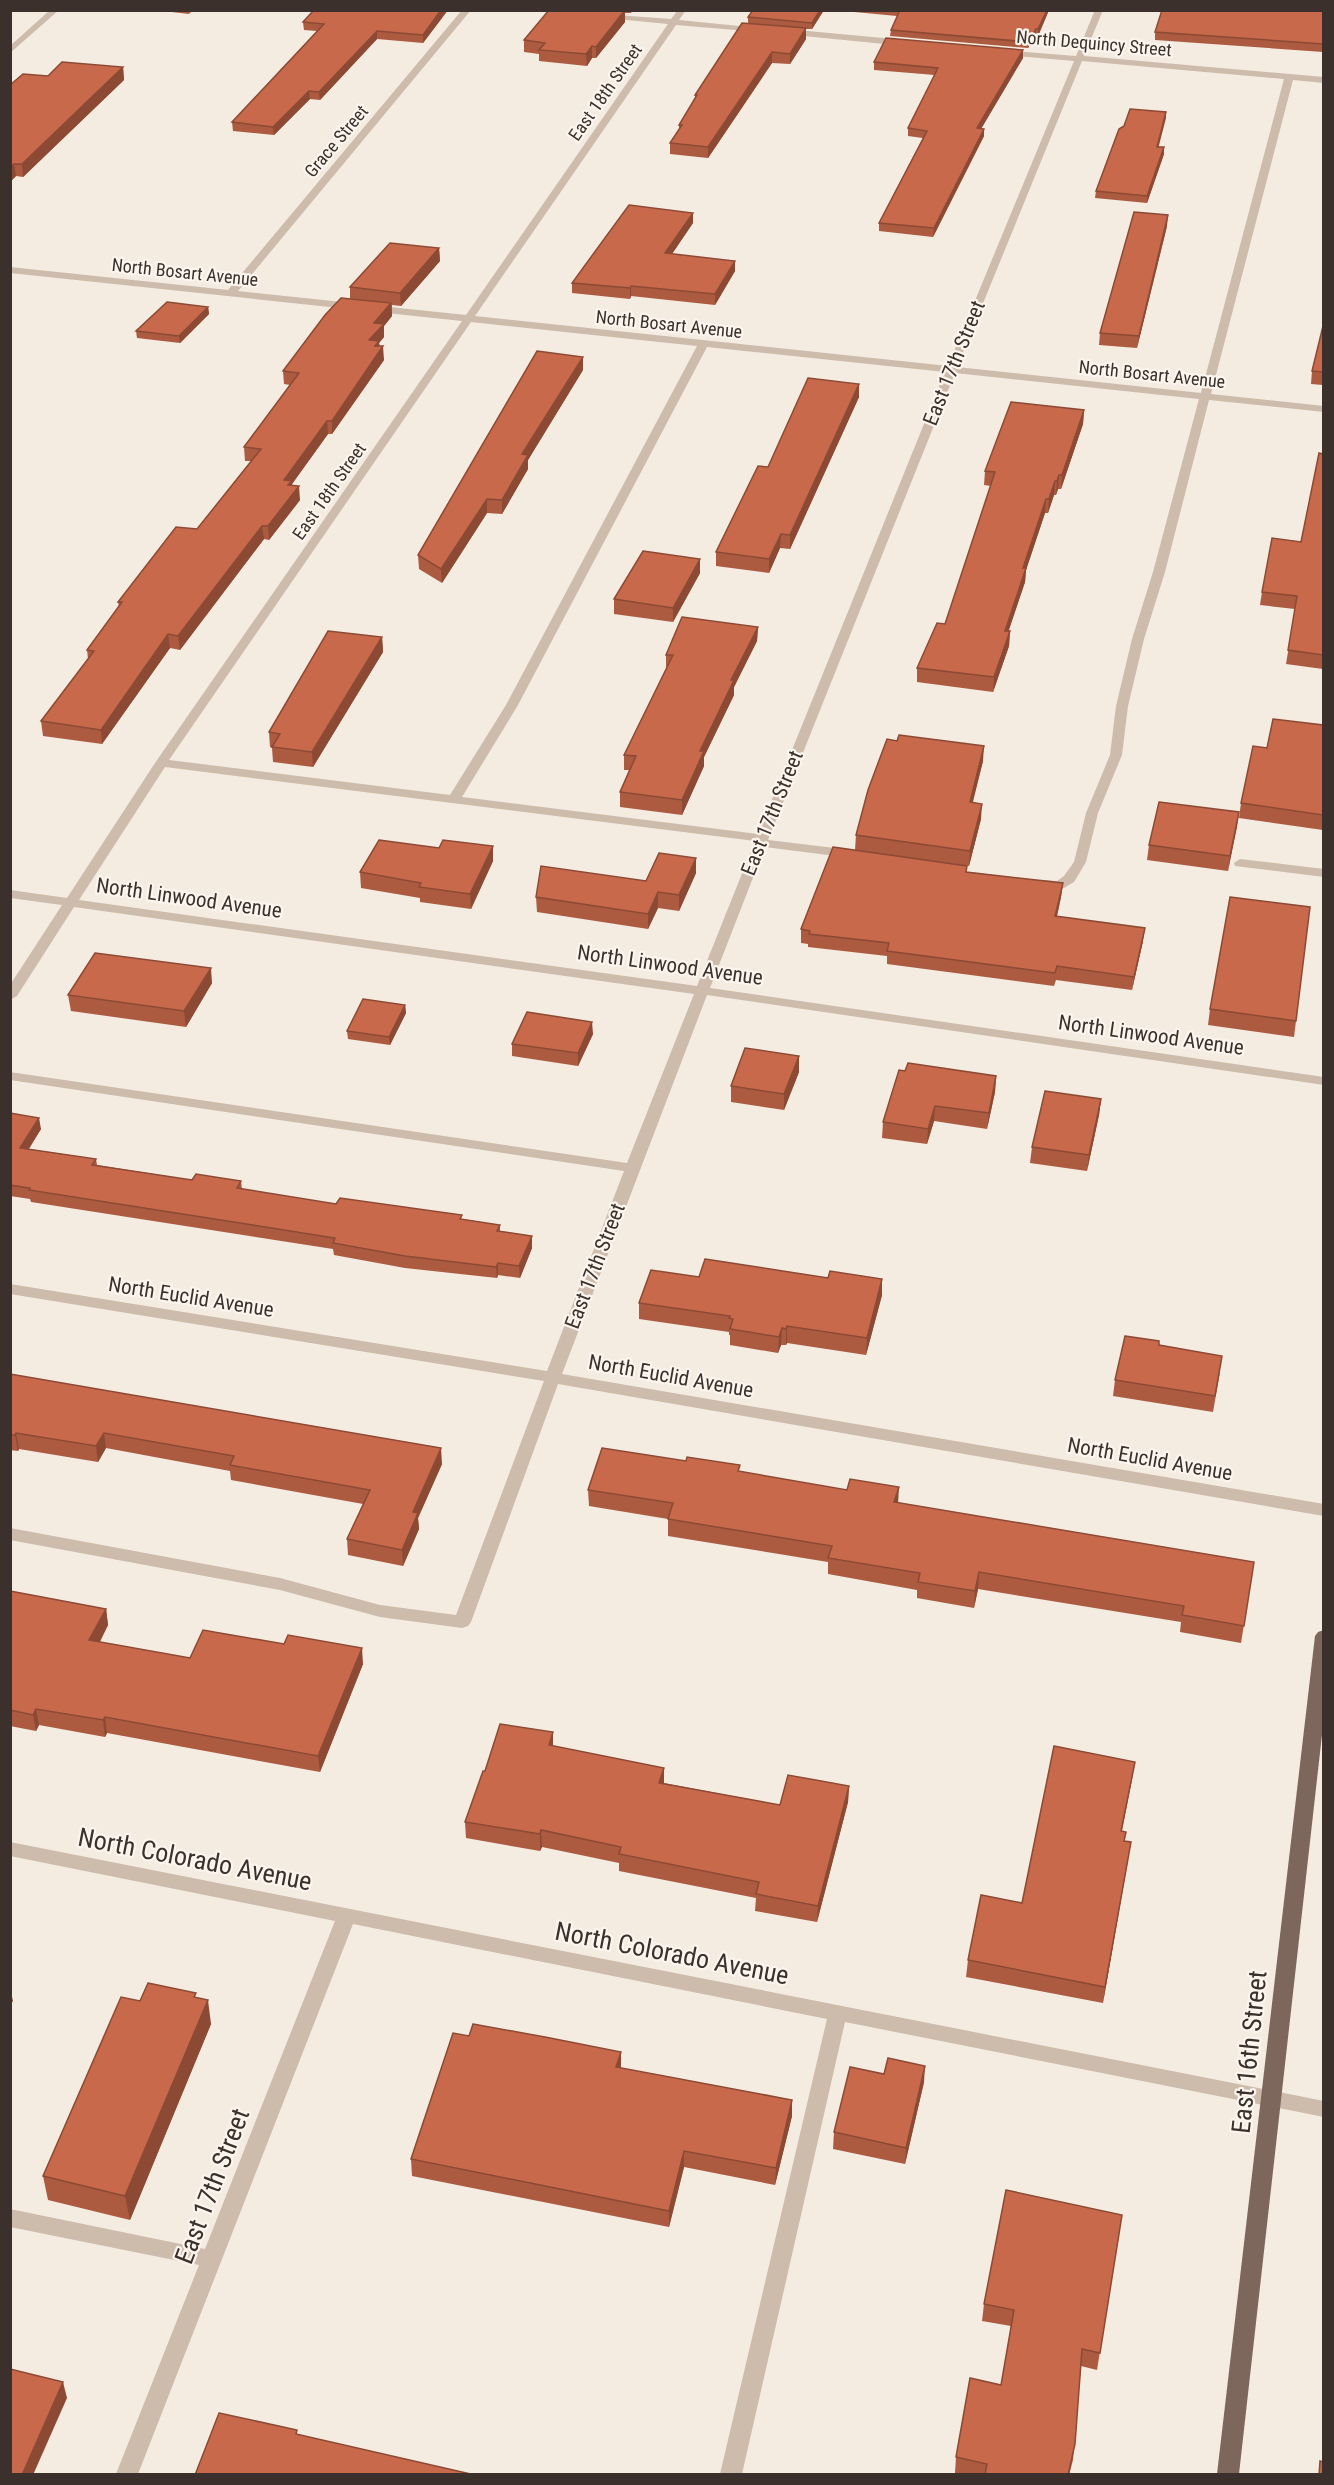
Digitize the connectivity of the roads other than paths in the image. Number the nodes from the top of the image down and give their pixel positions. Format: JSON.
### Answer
{"nodes":[{"id":1,"x":55,"y":10,"type":"edge"},
{"id":2,"x":467,"y":10,"type":"edge"},
{"id":3,"x":538,"y":10,"type":"edge"},
{"id":4,"x":681,"y":10,"type":"edge"},
{"id":5,"x":1099,"y":10,"type":"edge"},
{"id":6,"x":572,"y":14,"type":"edge"},
{"id":7,"x":594,"y":15,"type":"edge"},
{"id":8,"x":673,"y":22,"type":"junction"},
{"id":9,"x":766,"y":31,"type":"edge"},
{"id":10,"x":778,"y":32,"type":"edge"},
{"id":11,"x":917,"y":44,"type":"edge"},
{"id":12,"x":10,"y":51,"type":"edge"},
{"id":13,"x":998,"y":51,"type":"edge"},
{"id":14,"x":1080,"y":59,"type":"junction"},
{"id":15,"x":1289,"y":77,"type":"junction"},
{"id":16,"x":1323,"y":80,"type":"edge"},
{"id":17,"x":10,"y":270,"type":"edge"},
{"id":18,"x":231,"y":293,"type":"junction"},
{"id":19,"x":468,"y":319,"type":"junction"},
{"id":20,"x":703,"y":344,"type":"junction"},
{"id":21,"x":951,"y":370,"type":"junction"},
{"id":22,"x":1204,"y":396,"type":"junction"},
{"id":23,"x":1323,"y":409,"type":"edge"},
{"id":24,"x":161,"y":763,"type":"junction"},
{"id":25,"x":453,"y":801,"type":"junction"},
{"id":26,"x":761,"y":841,"type":"junction"},
{"id":27,"x":859,"y":856,"type":"edge"},
{"id":28,"x":1240,"y":863,"type":"dead end"},
{"id":29,"x":1323,"y":873,"type":"edge"},
{"id":30,"x":1029,"y":882,"type":"edge"},
{"id":31,"x":10,"y":894,"type":"edge"},
{"id":32,"x":72,"y":903,"type":"junction"},
{"id":33,"x":701,"y":991,"type":"junction"},
{"id":34,"x":10,"y":996,"type":"edge"},
{"id":35,"x":10,"y":1076,"type":"edge"},
{"id":36,"x":1323,"y":1082,"type":"edge"},
{"id":37,"x":632,"y":1168,"type":"junction"},
{"id":38,"x":10,"y":1289,"type":"edge"},
{"id":39,"x":551,"y":1377,"type":"junction"},
{"id":40,"x":1323,"y":1510,"type":"edge"},
{"id":41,"x":10,"y":1534,"type":"edge"},
{"id":42,"x":1323,"y":1636,"type":"edge"},
{"id":43,"x":10,"y":1849,"type":"edge"},
{"id":44,"x":346,"y":1917,"type":"junction"},
{"id":45,"x":838,"y":2012,"type":"junction"},
{"id":46,"x":1271,"y":2098,"type":"junction"},
{"id":47,"x":1323,"y":2109,"type":"edge"},
{"id":48,"x":10,"y":2218,"type":"edge"},
{"id":49,"x":212,"y":2259,"type":"junction"},
{"id":50,"x":127,"y":2475,"type":"edge"},
{"id":51,"x":731,"y":2475,"type":"edge"},
{"id":52,"x":1228,"y":2475,"type":"edge"}],
"edges":[{"from":1,"to":12,"type":"street"},
{"from":2,"to":18,"type":"street","name":"Grace Street"},
{"from":3,"to":6,"type":"street"},
{"from":4,"to":8,"type":"street","name":"East 18th Street"},
{"from":5,"to":14,"type":"street","name":"East 17th Street"},
{"from":7,"to":8,"type":"street"},
{"from":8,"to":9,"type":"street"},
{"from":8,"to":19,"type":"street","name":"East 18th Street"},
{"from":10,"to":11,"type":"street"},
{"from":13,"to":14,"type":"street","name":"North Dequincy Street"},
{"from":14,"to":15,"type":"street","name":"North Dequincy Street"},
{"from":14,"to":21,"type":"street","name":"East 17th Street"},
{"from":15,"to":16,"type":"street","name":"North Dequincy Street"},
{"from":15,"to":22,"type":"street"},
{"from":17,"to":18,"type":"street","name":"North Bosart Avenue"},
{"from":18,"to":19,"type":"street","name":"North Bosart Avenue"},
{"from":19,"to":20,"type":"street","name":"North Bosart Avenue"},
{"from":19,"to":24,"type":"street","name":"East 18th Street"},
{"from":20,"to":21,"type":"street","name":"North Bosart Avenue"},
{"from":20,"to":25,"type":"street"},
{"from":21,"to":22,"type":"street","name":"North Bosart Avenue"},
{"from":21,"to":26,"type":"street","name":"East 17th Street"},
{"from":22,"to":23,"type":"street","name":"North Bosart Avenue"},
{"from":22,"to":30,"type":"street"},
{"from":24,"to":25,"type":"street"},
{"from":24,"to":32,"type":"street","name":"East 18th Street"},
{"from":25,"to":26,"type":"street"},
{"from":26,"to":27,"type":"street"},
{"from":26,"to":33,"type":"street","name":"East 17th Street"},
{"from":28,"to":29,"type":"street"},
{"from":31,"to":32,"type":"street","name":"North Linwood Avenue"},
{"from":32,"to":33,"type":"street","name":"North Linwood Avenue"},
{"from":32,"to":34,"type":"street","name":"East 18th Street"},
{"from":33,"to":36,"type":"street","name":"North Linwood Avenue"},
{"from":33,"to":37,"type":"street","name":"East 17th Street"},
{"from":35,"to":37,"type":"street"},
{"from":37,"to":39,"type":"street","name":"East 17th Street"},
{"from":38,"to":39,"type":"street","name":"North Euclid Avenue"},
{"from":39,"to":40,"type":"street","name":"North Euclid Avenue"},
{"from":39,"to":41,"type":"street","name":"East 17th Street"},
{"from":42,"to":46,"type":"main road","name":"East 16th Street"},
{"from":43,"to":44,"type":"street","name":"North Colorado Avenue"},
{"from":44,"to":45,"type":"street","name":"North Colorado Avenue"},
{"from":44,"to":49,"type":"street","name":"East 17th Street"},
{"from":45,"to":46,"type":"street","name":"North Colorado Avenue"},
{"from":45,"to":51,"type":"street"},
{"from":46,"to":47,"type":"street","name":"North Colorado Avenue"},
{"from":46,"to":52,"type":"main road","name":"East 16th Street"},
{"from":48,"to":49,"type":"street"},
{"from":49,"to":50,"type":"street","name":"East 17th Street"}]}
